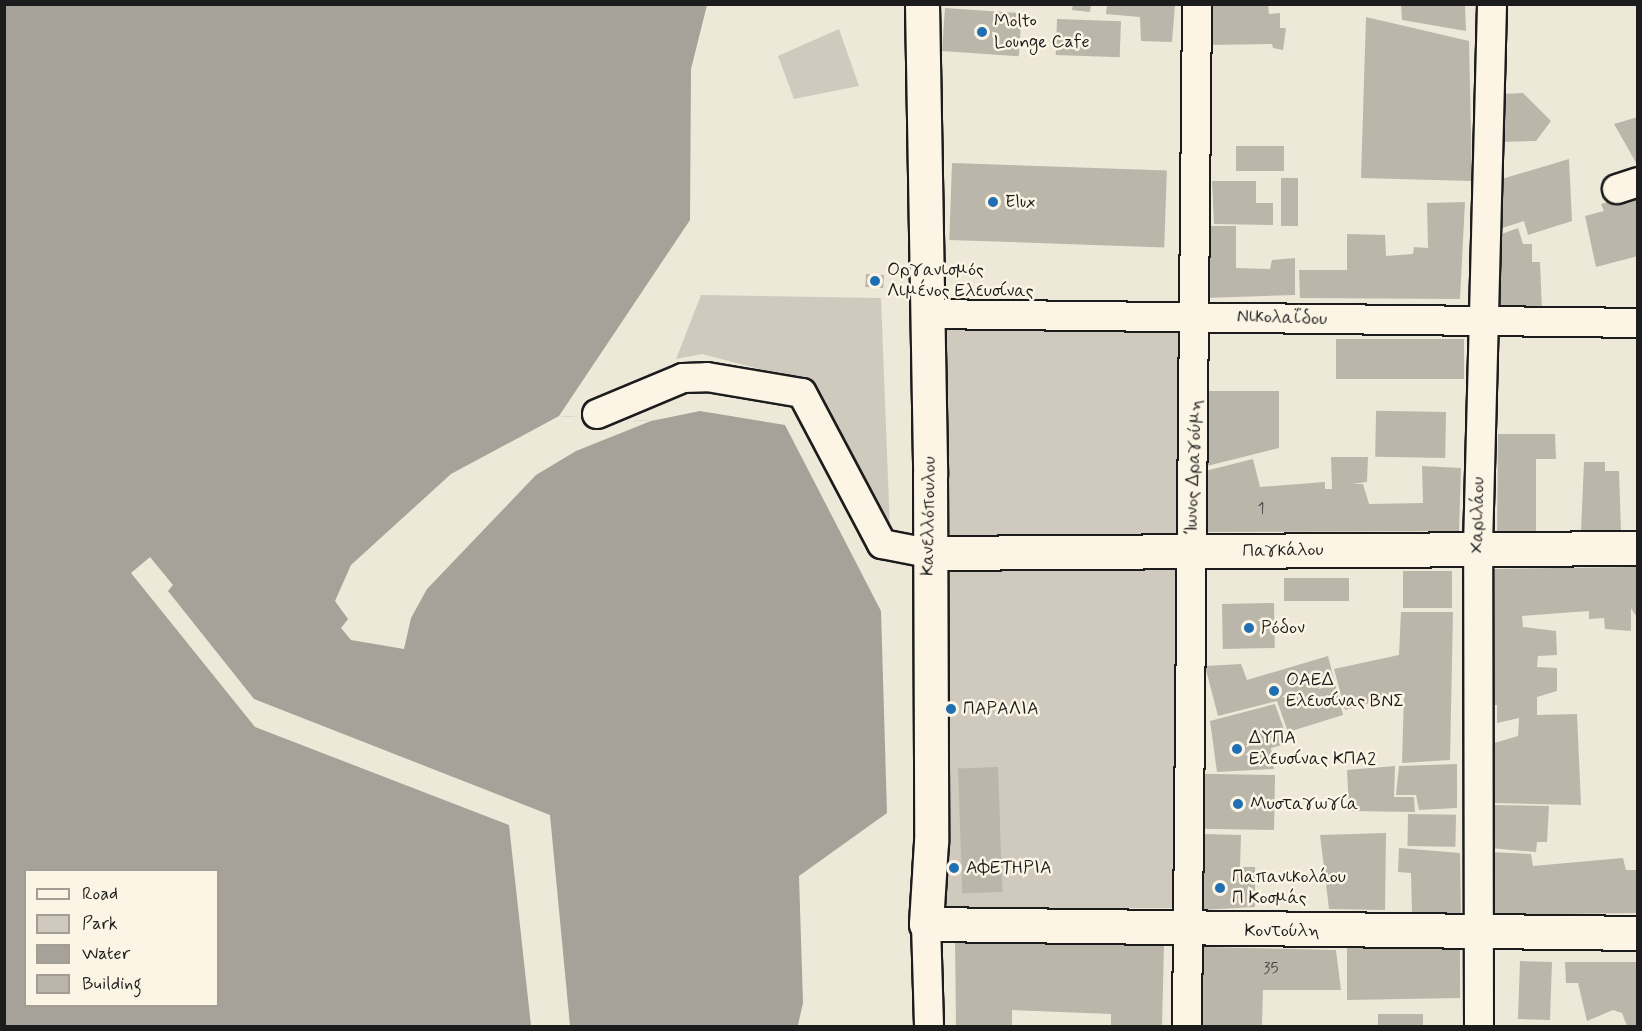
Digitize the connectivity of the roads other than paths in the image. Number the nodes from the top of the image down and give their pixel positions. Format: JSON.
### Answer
{"nodes":[{"id":1,"x":922,"y":4,"type":"edge"},
{"id":2,"x":1197,"y":4,"type":"edge"},
{"id":3,"x":1492,"y":4,"type":"edge"},
{"id":4,"x":926,"y":314,"type":"junction"},
{"id":5,"x":1196,"y":315,"type":"junction"},
{"id":6,"x":1482,"y":323,"type":"junction"},
{"id":7,"x":1638,"y":323,"type":"edge"},
{"id":8,"x":597,"y":414,"type":"dead end"},
{"id":9,"x":1478,"y":547,"type":"junction"},
{"id":10,"x":1638,"y":548,"type":"edge"},
{"id":11,"x":1191,"y":552,"type":"junction"},
{"id":12,"x":928,"y":553,"type":"junction"},
{"id":13,"x":926,"y":924,"type":"junction"},
{"id":14,"x":1187,"y":930,"type":"junction"},
{"id":15,"x":1477,"y":932,"type":"junction"},
{"id":16,"x":1638,"y":933,"type":"edge"},
{"id":17,"x":929,"y":1026,"type":"edge"},
{"id":18,"x":1187,"y":1026,"type":"edge"},
{"id":19,"x":1479,"y":1026,"type":"edge"}],
"edges":[{"from":1,"to":4,"type":"main road","name":"Κανελλόπουλου"},
{"from":2,"to":5,"type":"street","name":"Ίωνος Δραγούμη"},
{"from":3,"to":6,"type":"street","name":"Χαριλάου"},
{"from":4,"to":5,"type":"street","name":"Νικολαΐδου"},
{"from":4,"to":12,"type":"main road","name":"Κανελλόπουλου"},
{"from":5,"to":6,"type":"street","name":"Νικολαΐδου"},
{"from":5,"to":11,"type":"street","name":"Ίωνος Δραγούμη"},
{"from":6,"to":7,"type":"street","name":"Νικολαΐδου"},
{"from":6,"to":9,"type":"street","name":"Χαριλάου"},
{"from":8,"to":12,"type":"street"},
{"from":9,"to":10,"type":"main road","name":"Παγκάλου"},
{"from":9,"to":11,"type":"main road","name":"Παγκάλου"},
{"from":9,"to":15,"type":"street","name":"Χαριλάου"},
{"from":11,"to":12,"type":"main road","name":"Παγκάλου"},
{"from":11,"to":14,"type":"street","name":"Ίωνος Δραγούμη"},
{"from":12,"to":13,"type":"main road","name":"Κανελλόπουλου"},
{"from":13,"to":14,"type":"main road","name":"Κοντούλη"},
{"from":13,"to":17,"type":"street","name":"Κανελλόπουλου"},
{"from":14,"to":15,"type":"main road","name":"Κοντούλη"},
{"from":14,"to":18,"type":"street","name":"Ίωνος Δραγούμη"},
{"from":15,"to":16,"type":"main road","name":"Κοντούλη"},
{"from":15,"to":19,"type":"street","name":"Χαριλάου"}]}
